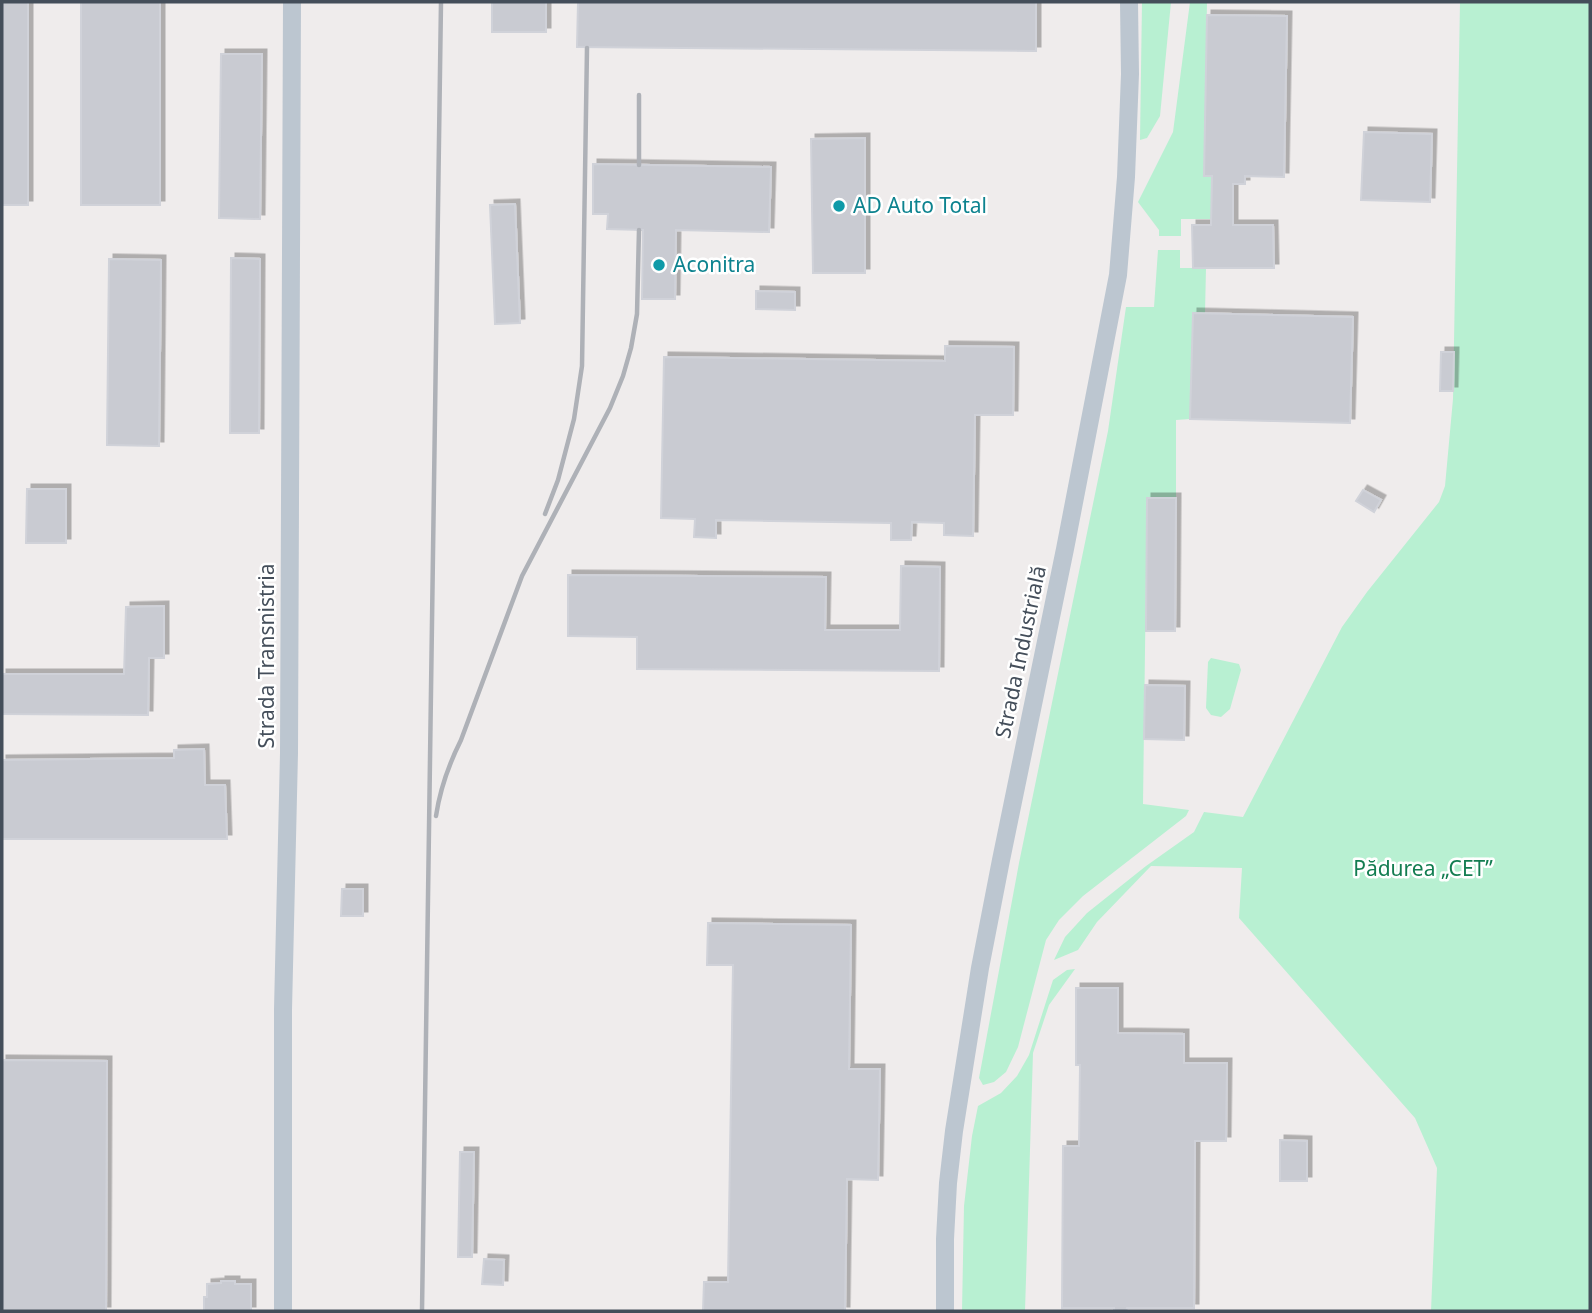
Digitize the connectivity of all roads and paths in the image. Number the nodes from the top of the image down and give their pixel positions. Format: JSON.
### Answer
{"nodes":[{"id":1,"x":292,"y":2,"type":"edge"},
{"id":2,"x":1129,"y":2,"type":"edge"},
{"id":3,"x":283,"y":1311,"type":"edge"},
{"id":4,"x":945,"y":1311,"type":"edge"}],
"edges":[{"from":1,"to":3,"type":"street","name":"Strada Transnistria"},
{"from":2,"to":4,"type":"street","name":"Strada Industrială"}]}
